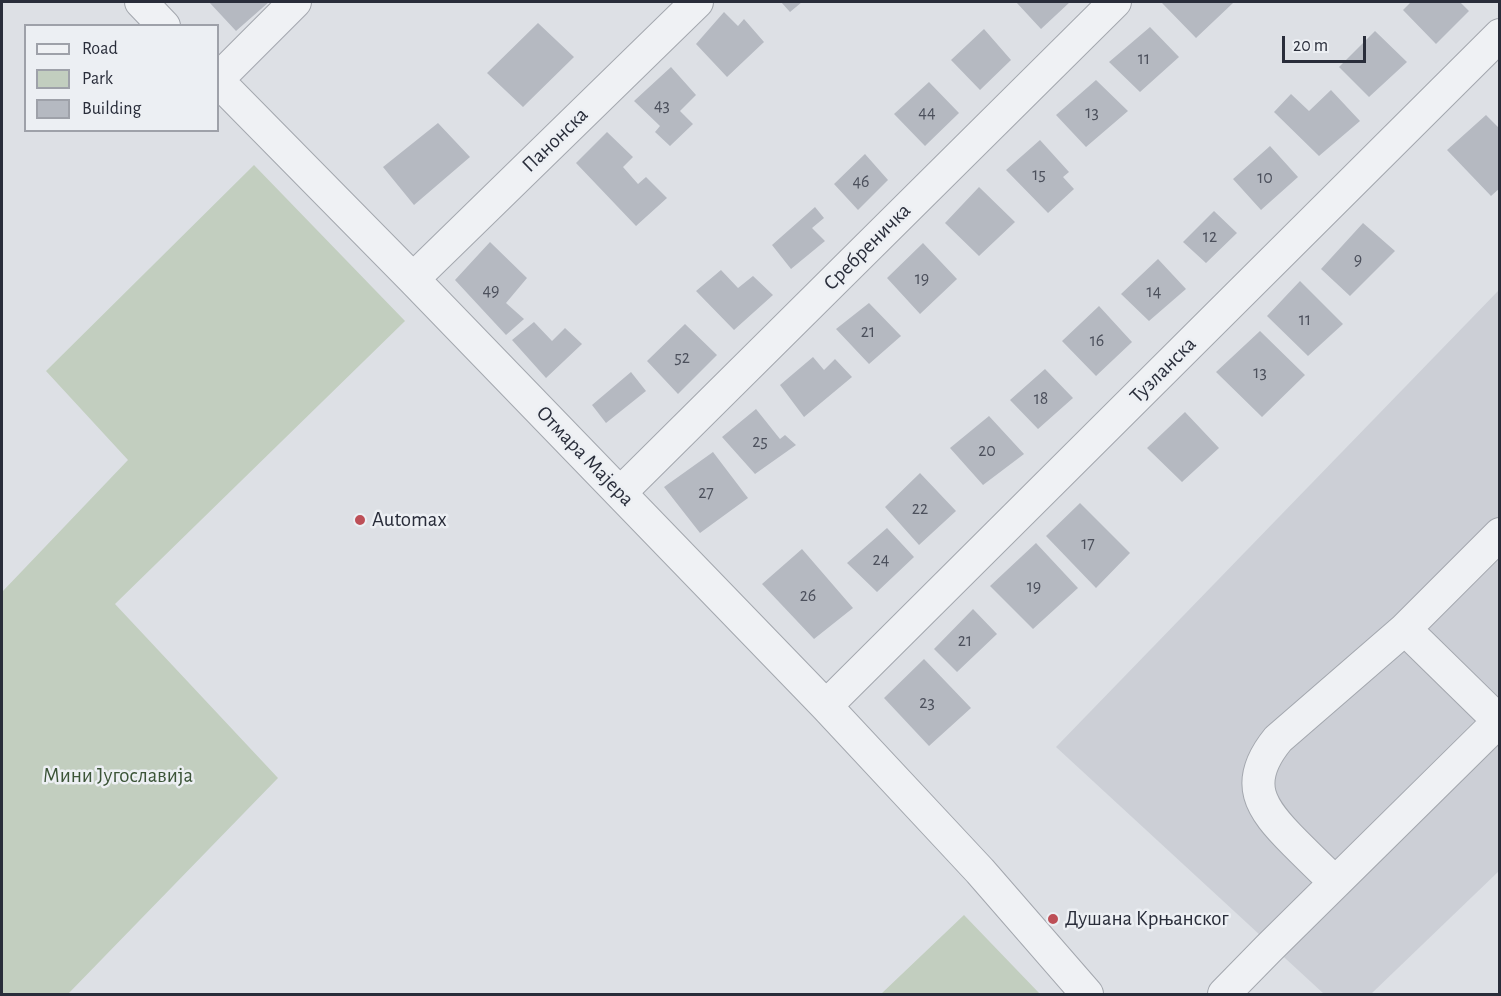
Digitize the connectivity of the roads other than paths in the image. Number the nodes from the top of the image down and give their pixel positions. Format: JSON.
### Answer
{"nodes":[{"id":1,"x":141,"y":2,"type":"edge"},
{"id":2,"x":295,"y":2,"type":"edge"},
{"id":3,"x":697,"y":2,"type":"edge"},
{"id":4,"x":1115,"y":2,"type":"edge"},
{"id":5,"x":162,"y":24,"type":"edge"},
{"id":6,"x":1500,"y":35,"type":"edge"},
{"id":7,"x":219,"y":79,"type":"edge"},
{"id":8,"x":219,"y":81,"type":"edge"},
{"id":9,"x":413,"y":279,"type":"junction"},
{"id":10,"x":620,"y":492,"type":"junction"},
{"id":11,"x":1500,"y":534,"type":"edge"},
{"id":12,"x":1405,"y":629,"type":"junction"},
{"id":13,"x":826,"y":706,"type":"junction"},
{"id":14,"x":1499,"y":720,"type":"edge"},
{"id":15,"x":1335,"y":882,"type":"junction"},
{"id":16,"x":1087,"y":994,"type":"edge"},
{"id":17,"x":1224,"y":994,"type":"edge"}],
"edges":[{"from":1,"to":5,"type":"street"},
{"from":2,"to":7,"type":"street"},
{"from":3,"to":9,"type":"street","name":"Панонска"},
{"from":4,"to":10,"type":"street","name":"Сребреничка"},
{"from":6,"to":13,"type":"street","name":"Тузланска"},
{"from":8,"to":9,"type":"street","name":"Отмара Мајера"},
{"from":9,"to":10,"type":"street","name":"Отмара Мајера"},
{"from":10,"to":13,"type":"street","name":"Отмара Мајера"},
{"from":11,"to":12,"type":"street"},
{"from":12,"to":14,"type":"street"},
{"from":12,"to":15,"type":"street"},
{"from":13,"to":16,"type":"street","name":"Отмара Мајера"},
{"from":14,"to":15,"type":"street"},
{"from":15,"to":17,"type":"street"}]}
